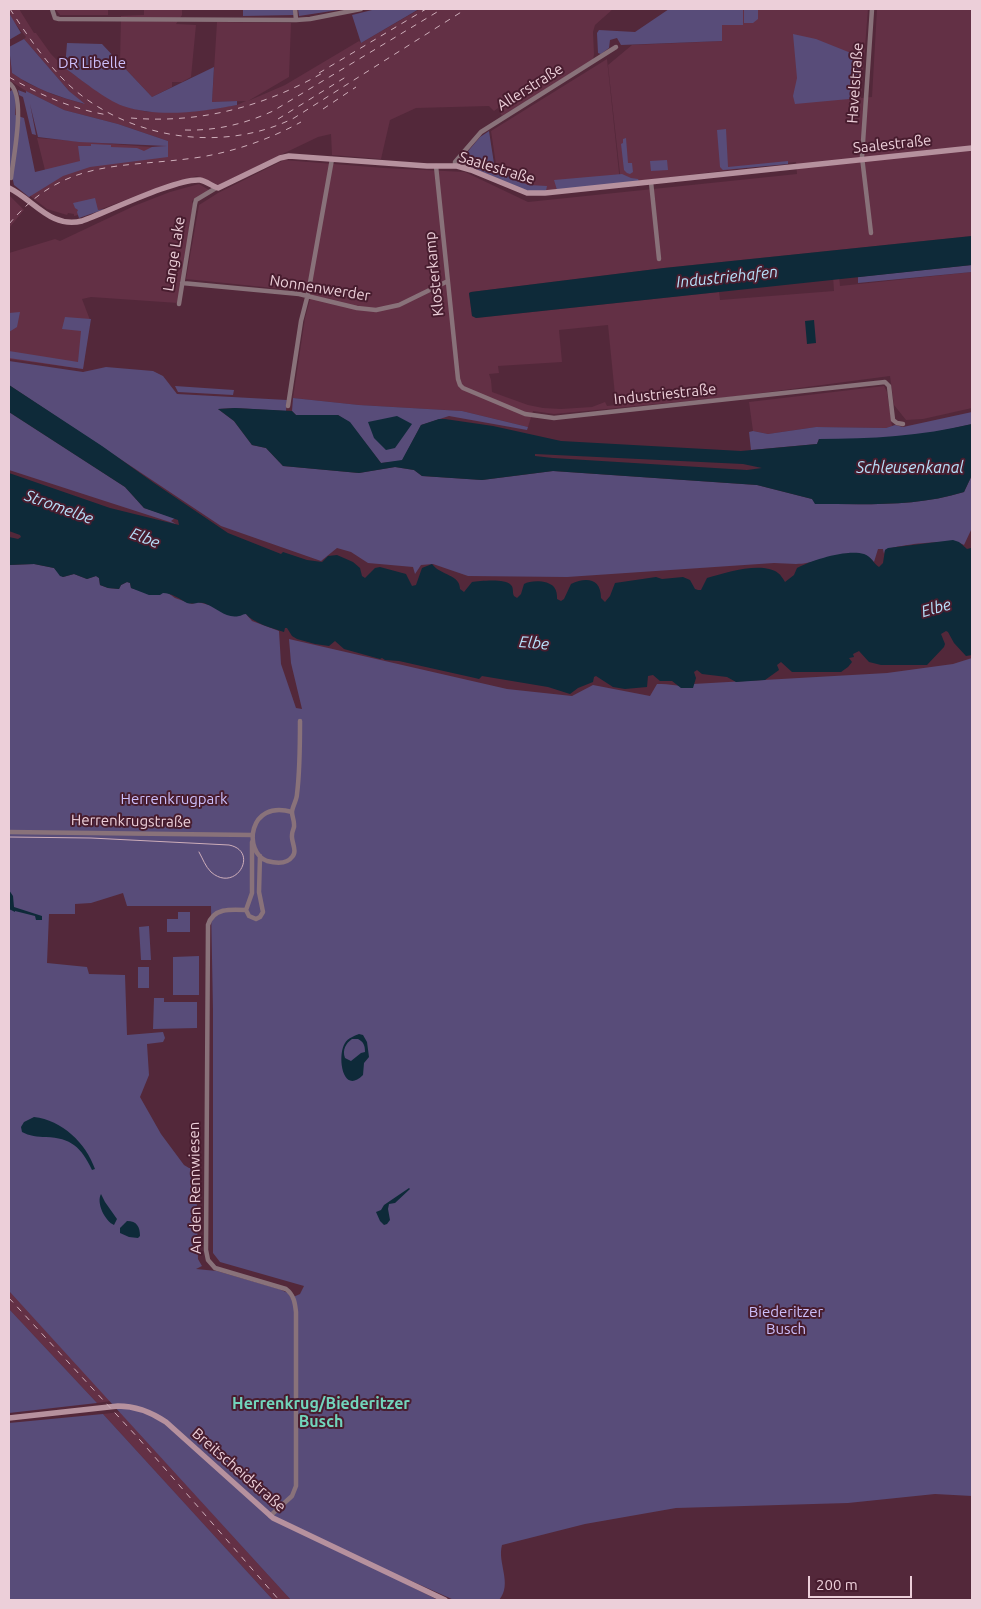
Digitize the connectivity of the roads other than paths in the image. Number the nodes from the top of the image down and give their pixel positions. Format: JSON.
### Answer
{"nodes":[{"id":1,"x":52,"y":9,"type":"edge"},
{"id":2,"x":295,"y":9,"type":"edge"},
{"id":3,"x":361,"y":9,"type":"edge"},
{"id":4,"x":872,"y":9,"type":"edge"},
{"id":5,"x":296,"y":20,"type":"junction"},
{"id":6,"x":616,"y":47,"type":"dead end"},
{"id":7,"x":10,"y":84,"type":"edge"},
{"id":8,"x":972,"y":148,"type":"edge"},
{"id":9,"x":462,"y":154,"type":"junction"},
{"id":10,"x":332,"y":159,"type":"junction"},
{"id":11,"x":862,"y":160,"type":"junction"},
{"id":12,"x":436,"y":166,"type":"junction"},
{"id":13,"x":455,"y":166,"type":"junction"},
{"id":14,"x":464,"y":167,"type":"junction"},
{"id":15,"x":10,"y":178,"type":"dead end"},
{"id":16,"x":650,"y":182,"type":"junction"},
{"id":17,"x":9,"y":188,"type":"edge"},
{"id":18,"x":216,"y":188,"type":"junction"},
{"id":19,"x":870,"y":233,"type":"dead end"},
{"id":20,"x":659,"y":259,"type":"dead end"},
{"id":21,"x":448,"y":282,"type":"junction"},
{"id":22,"x":182,"y":283,"type":"junction"},
{"id":23,"x":308,"y":296,"type":"junction"},
{"id":24,"x":180,"y":304,"type":"dead end"},
{"id":25,"x":458,"y":379,"type":"joint"},
{"id":26,"x":288,"y":406,"type":"dead end"},
{"id":27,"x":903,"y":424,"type":"dead end"},
{"id":28,"x":300,"y":721,"type":"dead end"},
{"id":29,"x":292,"y":812,"type":"junction"},
{"id":30,"x":9,"y":832,"type":"edge"},
{"id":31,"x":252,"y":838,"type":"junction"},
{"id":32,"x":260,"y":856,"type":"junction"},
{"id":33,"x":246,"y":910,"type":"junction"},
{"id":34,"x":9,"y":1418,"type":"edge"},
{"id":35,"x":270,"y":1516,"type":"junction"},
{"id":36,"x":445,"y":1600,"type":"edge"}],
"edges":[{"from":1,"to":5,"type":"street"},
{"from":2,"to":5,"type":"street"},
{"from":3,"to":5,"type":"street"},
{"from":4,"to":11,"type":"street","name":"Havelstraße"},
{"from":6,"to":9,"type":"street","name":"Allerstraße"},
{"from":7,"to":15,"type":"street"},
{"from":8,"to":11,"type":"main road","name":"Saalestraße"},
{"from":9,"to":13,"type":"street","name":"Allerstraße"},
{"from":9,"to":14,"type":"street"},
{"from":10,"to":12,"type":"main road","name":"Saalestraße"},
{"from":10,"to":18,"type":"main road","name":"Saalestraße"},
{"from":10,"to":23,"type":"street"},
{"from":11,"to":16,"type":"main road","name":"Saalestraße"},
{"from":11,"to":19,"type":"street","name":"Havelstraße"},
{"from":12,"to":13,"type":"main road","name":"Saalestraße"},
{"from":12,"to":21,"type":"street","name":"Klosterkamp"},
{"from":13,"to":14,"type":"main road","name":"Saalestraße"},
{"from":14,"to":16,"type":"main road","name":"Saalestraße"},
{"from":16,"to":20,"type":"street"},
{"from":17,"to":18,"type":"main road"},
{"from":18,"to":22,"type":"street","name":"Lange Lake"},
{"from":21,"to":23,"type":"street","name":"Nonnenwerder"},
{"from":21,"to":25,"type":"street","name":"Klosterkamp"},
{"from":22,"to":23,"type":"street","name":"Nonnenwerder"},
{"from":22,"to":24,"type":"street","name":"Lange Lake"},
{"from":23,"to":26,"type":"street"},
{"from":25,"to":27,"type":"street","name":"Industriestraße"},
{"from":28,"to":29,"type":"street"},
{"from":29,"to":31,"type":"street"},
{"from":29,"to":32,"type":"street"},
{"from":30,"to":31,"type":"street","name":"Herrenkrugstraße"},
{"from":31,"to":32,"type":"street"},
{"from":31,"to":33,"type":"street"},
{"from":32,"to":33,"type":"street"},
{"from":33,"to":35,"type":"street","name":"An den Rennwiesen"},
{"from":34,"to":35,"type":"main road","name":"Breitscheidstraße"},
{"from":35,"to":36,"type":"main road","name":"Breitscheidstraße"}]}
